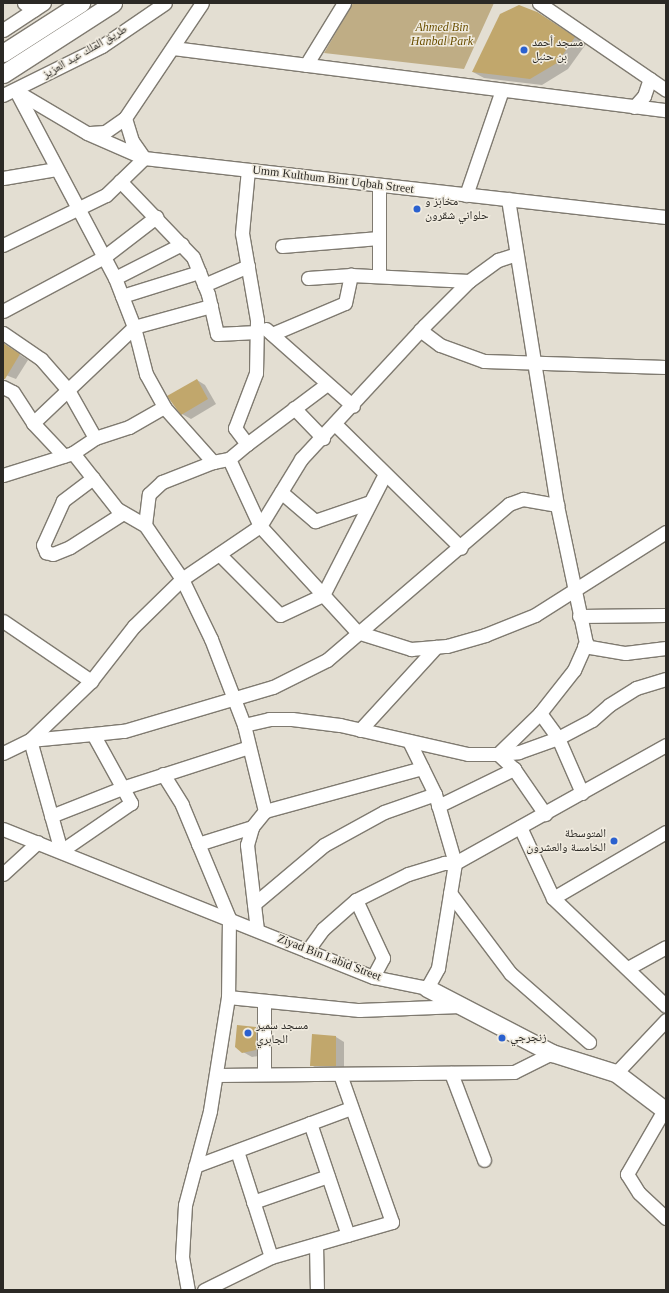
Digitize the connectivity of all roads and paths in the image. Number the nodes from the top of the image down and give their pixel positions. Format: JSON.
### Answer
{"nodes":[{"id":1,"x":81,"y":3,"type":"edge"},
{"id":2,"x":113,"y":3,"type":"edge"},
{"id":3,"x":165,"y":3,"type":"edge"},
{"id":4,"x":202,"y":3,"type":"edge"},
{"id":5,"x":344,"y":3,"type":"edge"},
{"id":6,"x":539,"y":3,"type":"edge"},
{"id":7,"x":34,"y":5,"type":"edge"},
{"id":8,"x":3,"y":30,"type":"edge"},
{"id":9,"x":173,"y":48,"type":"junction"},
{"id":10,"x":3,"y":53,"type":"edge"},
{"id":11,"x":306,"y":65,"type":"junction"},
{"id":12,"x":3,"y":74,"type":"edge"},
{"id":13,"x":650,"y":79,"type":"junction"},
{"id":14,"x":502,"y":90,"type":"junction"},
{"id":15,"x":666,"y":90,"type":"edge"},
{"id":16,"x":16,"y":91,"type":"junction"},
{"id":17,"x":3,"y":95,"type":"edge"},
{"id":18,"x":634,"y":107,"type":"junction"},
{"id":19,"x":666,"y":110,"type":"edge"},
{"id":20,"x":125,"y":118,"type":"junction"},
{"id":21,"x":87,"y":133,"type":"junction"},
{"id":22,"x":144,"y":158,"type":"junction"},
{"id":23,"x":56,"y":169,"type":"junction"},
{"id":24,"x":248,"y":170,"type":"junction"},
{"id":25,"x":3,"y":178,"type":"edge"},
{"id":26,"x":120,"y":181,"type":"junction"},
{"id":27,"x":379,"y":185,"type":"junction"},
{"id":28,"x":466,"y":195,"type":"junction"},
{"id":29,"x":508,"y":200,"type":"junction"},
{"id":30,"x":80,"y":208,"type":"junction"},
{"id":31,"x":156,"y":217,"type":"junction"},
{"id":32,"x":666,"y":217,"type":"edge"},
{"id":33,"x":379,"y":238,"type":"junction"},
{"id":34,"x":182,"y":244,"type":"junction"},
{"id":35,"x":3,"y":245,"type":"edge"},
{"id":36,"x":282,"y":246,"type":"dead end"},
{"id":37,"x":516,"y":254,"type":"junction"},
{"id":38,"x":104,"y":257,"type":"junction"},
{"id":39,"x":248,"y":266,"type":"junction"},
{"id":40,"x":199,"y":272,"type":"junction"},
{"id":41,"x":351,"y":275,"type":"junction"},
{"id":42,"x":379,"y":276,"type":"junction"},
{"id":43,"x":115,"y":278,"type":"junction"},
{"id":44,"x":308,"y":278,"type":"dead end"},
{"id":45,"x":469,"y":281,"type":"junction"},
{"id":46,"x":204,"y":285,"type":"junction"},
{"id":47,"x":122,"y":296,"type":"junction"},
{"id":48,"x":211,"y":306,"type":"junction"},
{"id":49,"x":3,"y":311,"type":"edge"},
{"id":50,"x":257,"y":326,"type":"junction"},
{"id":51,"x":134,"y":327,"type":"junction"},
{"id":52,"x":420,"y":330,"type":"junction"},
{"id":53,"x":3,"y":333,"type":"edge"},
{"id":54,"x":272,"y":334,"type":"junction"},
{"id":55,"x":536,"y":364,"type":"junction"},
{"id":56,"x":666,"y":367,"type":"edge"},
{"id":57,"x":327,"y":384,"type":"junction"},
{"id":58,"x":3,"y":387,"type":"edge"},
{"id":59,"x":68,"y":390,"type":"junction"},
{"id":60,"x":164,"y":406,"type":"junction"},
{"id":61,"x":353,"y":406,"type":"junction"},
{"id":62,"x":294,"y":408,"type":"junction"},
{"id":63,"x":33,"y":423,"type":"junction"},
{"id":64,"x":336,"y":425,"type":"junction"},
{"id":65,"x":95,"y":438,"type":"junction"},
{"id":66,"x":323,"y":438,"type":"junction"},
{"id":67,"x":246,"y":444,"type":"junction"},
{"id":68,"x":69,"y":454,"type":"junction"},
{"id":69,"x":229,"y":459,"type":"junction"},
{"id":70,"x":213,"y":462,"type":"junction"},
{"id":71,"x":3,"y":475,"type":"edge"},
{"id":72,"x":384,"y":476,"type":"junction"},
{"id":73,"x":93,"y":478,"type":"junction"},
{"id":74,"x":281,"y":492,"type":"junction"},
{"id":75,"x":370,"y":502,"type":"junction"},
{"id":76,"x":557,"y":505,"type":"junction"},
{"id":77,"x":123,"y":513,"type":"junction"},
{"id":78,"x":145,"y":525,"type":"junction"},
{"id":79,"x":260,"y":526,"type":"junction"},
{"id":80,"x":666,"y":532,"type":"edge"},
{"id":81,"x":461,"y":548,"type":"junction"},
{"id":82,"x":219,"y":554,"type":"junction"},
{"id":83,"x":182,"y":579,"type":"junction"},
{"id":84,"x":573,"y":591,"type":"junction"},
{"id":85,"x":323,"y":595,"type":"junction"},
{"id":86,"x":666,"y":614,"type":"edge"},
{"id":87,"x":580,"y":616,"type":"junction"},
{"id":88,"x":3,"y":621,"type":"edge"},
{"id":89,"x":358,"y":632,"type":"junction"},
{"id":90,"x":584,"y":646,"type":"junction"},
{"id":91,"x":436,"y":647,"type":"junction"},
{"id":92,"x":666,"y":648,"type":"edge"},
{"id":93,"x":666,"y":679,"type":"edge"},
{"id":94,"x":91,"y":681,"type":"junction"},
{"id":95,"x":235,"y":701,"type":"junction"},
{"id":96,"x":540,"y":713,"type":"junction"},
{"id":97,"x":244,"y":726,"type":"junction"},
{"id":98,"x":360,"y":730,"type":"junction"},
{"id":99,"x":93,"y":734,"type":"junction"},
{"id":100,"x":558,"y":738,"type":"junction"},
{"id":101,"x":30,"y":740,"type":"junction"},
{"id":102,"x":409,"y":742,"type":"junction"},
{"id":103,"x":666,"y":745,"type":"edge"},
{"id":104,"x":249,"y":747,"type":"junction"},
{"id":105,"x":3,"y":753,"type":"edge"},
{"id":106,"x":498,"y":754,"type":"junction"},
{"id":107,"x":422,"y":768,"type":"junction"},
{"id":108,"x":514,"y":769,"type":"junction"},
{"id":109,"x":162,"y":774,"type":"junction"},
{"id":110,"x":122,"y":788,"type":"junction"},
{"id":111,"x":582,"y":793,"type":"junction"},
{"id":112,"x":437,"y":800,"type":"junction"},
{"id":113,"x":266,"y":811,"type":"junction"},
{"id":114,"x":545,"y":814,"type":"junction"},
{"id":115,"x":51,"y":816,"type":"junction"},
{"id":116,"x":252,"y":827,"type":"junction"},
{"id":117,"x":520,"y":827,"type":"junction"},
{"id":118,"x":3,"y":829,"type":"edge"},
{"id":119,"x":666,"y":832,"type":"edge"},
{"id":120,"x":38,"y":842,"type":"junction"},
{"id":121,"x":198,"y":844,"type":"junction"},
{"id":122,"x":61,"y":851,"type":"junction"},
{"id":123,"x":455,"y":864,"type":"junction"},
{"id":124,"x":3,"y":874,"type":"edge"},
{"id":125,"x":450,"y":893,"type":"junction"},
{"id":126,"x":553,"y":898,"type":"junction"},
{"id":127,"x":356,"y":900,"type":"junction"},
{"id":128,"x":254,"y":904,"type":"junction"},
{"id":129,"x":229,"y":918,"type":"junction"},
{"id":130,"x":257,"y":930,"type":"junction"},
{"id":131,"x":666,"y":947,"type":"edge"},
{"id":132,"x":307,"y":951,"type":"junction"},
{"id":133,"x":628,"y":968,"type":"junction"},
{"id":134,"x":373,"y":976,"type":"junction"},
{"id":135,"x":427,"y":988,"type":"junction"},
{"id":136,"x":228,"y":997,"type":"junction"},
{"id":137,"x":264,"y":1001,"type":"junction"},
{"id":138,"x":460,"y":1006,"type":"junction"},
{"id":139,"x":666,"y":1006,"type":"edge"},
{"id":140,"x":666,"y":1020,"type":"edge"},
{"id":141,"x":589,"y":1042,"type":"dead end"},
{"id":142,"x":552,"y":1053,"type":"junction"},
{"id":143,"x":452,"y":1072,"type":"junction"},
{"id":144,"x":616,"y":1072,"type":"junction"},
{"id":145,"x":264,"y":1074,"type":"junction"},
{"id":146,"x":340,"y":1074,"type":"junction"},
{"id":147,"x":216,"y":1075,"type":"junction"},
{"id":148,"x":351,"y":1108,"type":"junction"},
{"id":149,"x":665,"y":1111,"type":"edge"},
{"id":150,"x":310,"y":1123,"type":"junction"},
{"id":151,"x":238,"y":1151,"type":"junction"},
{"id":152,"x":484,"y":1160,"type":"dead end"},
{"id":153,"x":195,"y":1166,"type":"junction"},
{"id":154,"x":328,"y":1176,"type":"junction"},
{"id":155,"x":253,"y":1202,"type":"junction"},
{"id":156,"x":666,"y":1218,"type":"edge"},
{"id":157,"x":348,"y":1235,"type":"junction"},
{"id":158,"x":316,"y":1244,"type":"junction"},
{"id":159,"x":271,"y":1257,"type":"junction"},
{"id":160,"x":188,"y":1290,"type":"edge"},
{"id":161,"x":204,"y":1290,"type":"edge"},
{"id":162,"x":317,"y":1290,"type":"edge"}],
"edges":[{"from":1,"to":10,"type":"main road"},
{"from":2,"to":12,"type":"main road","name":"طريق الملك عبد العزيز"},
{"from":3,"to":16,"type":"street","name":"طريق الملك عبد العزيز"},
{"from":4,"to":9,"type":"street"},
{"from":5,"to":11,"type":"street"},
{"from":6,"to":13,"type":"street"},
{"from":7,"to":8,"type":"street"},
{"from":9,"to":11,"type":"street"},
{"from":9,"to":20,"type":"street"},
{"from":11,"to":14,"type":"street"},
{"from":13,"to":15,"type":"street"},
{"from":13,"to":18,"type":"street"},
{"from":14,"to":18,"type":"street"},
{"from":14,"to":28,"type":"street"},
{"from":16,"to":17,"type":"street","name":"طريق الملك عبد العزيز"},
{"from":16,"to":21,"type":"street","name":"Umm Kulthum Bint Uqbah Street"},
{"from":16,"to":23,"type":"street"},
{"from":18,"to":19,"type":"street"},
{"from":20,"to":21,"type":"street"},
{"from":20,"to":22,"type":"street"},
{"from":21,"to":22,"type":"street","name":"Umm Kulthum Bint Uqbah Street"},
{"from":22,"to":24,"type":"street","name":"Umm Kulthum Bint Uqbah Street"},
{"from":22,"to":26,"type":"street"},
{"from":23,"to":25,"type":"street"},
{"from":23,"to":30,"type":"street"},
{"from":24,"to":27,"type":"street","name":"Umm Kulthum Bint Uqbah Street"},
{"from":24,"to":39,"type":"street"},
{"from":26,"to":30,"type":"street"},
{"from":26,"to":31,"type":"street"},
{"from":27,"to":28,"type":"street","name":"Umm Kulthum Bint Uqbah Street"},
{"from":27,"to":33,"type":"street"},
{"from":28,"to":29,"type":"street","name":"Umm Kulthum Bint Uqbah Street"},
{"from":29,"to":32,"type":"street","name":"Umm Kulthum Bint Uqbah Street"},
{"from":29,"to":37,"type":"street"},
{"from":30,"to":35,"type":"street"},
{"from":30,"to":38,"type":"street"},
{"from":31,"to":34,"type":"street"},
{"from":31,"to":38,"type":"street"},
{"from":33,"to":36,"type":"street"},
{"from":33,"to":42,"type":"street"},
{"from":34,"to":40,"type":"street"},
{"from":34,"to":43,"type":"street"},
{"from":37,"to":45,"type":"street"},
{"from":37,"to":55,"type":"street"},
{"from":38,"to":43,"type":"street"},
{"from":38,"to":49,"type":"street"},
{"from":39,"to":46,"type":"street"},
{"from":39,"to":50,"type":"street"},
{"from":40,"to":46,"type":"street"},
{"from":40,"to":47,"type":"street"},
{"from":41,"to":42,"type":"street"},
{"from":41,"to":44,"type":"street"},
{"from":41,"to":54,"type":"street"},
{"from":42,"to":45,"type":"street"},
{"from":43,"to":47,"type":"street"},
{"from":45,"to":52,"type":"street"},
{"from":46,"to":48,"type":"street"},
{"from":47,"to":51,"type":"street"},
{"from":48,"to":50,"type":"street"},
{"from":48,"to":51,"type":"street"},
{"from":50,"to":54,"type":"street"},
{"from":50,"to":67,"type":"street"},
{"from":51,"to":59,"type":"street"},
{"from":51,"to":60,"type":"street"},
{"from":52,"to":55,"type":"street"},
{"from":52,"to":61,"type":"street"},
{"from":53,"to":59,"type":"street"},
{"from":54,"to":57,"type":"street"},
{"from":55,"to":56,"type":"street"},
{"from":55,"to":76,"type":"street"},
{"from":57,"to":61,"type":"street"},
{"from":57,"to":62,"type":"street"},
{"from":58,"to":63,"type":"street"},
{"from":59,"to":63,"type":"street"},
{"from":59,"to":65,"type":"street"},
{"from":60,"to":65,"type":"street"},
{"from":60,"to":70,"type":"street"},
{"from":61,"to":64,"type":"street"},
{"from":62,"to":66,"type":"street"},
{"from":62,"to":67,"type":"street"},
{"from":63,"to":68,"type":"street"},
{"from":64,"to":66,"type":"street"},
{"from":64,"to":72,"type":"street"},
{"from":65,"to":68,"type":"street"},
{"from":66,"to":74,"type":"street"},
{"from":67,"to":69,"type":"street"},
{"from":68,"to":71,"type":"street"},
{"from":68,"to":73,"type":"street"},
{"from":69,"to":70,"type":"street"},
{"from":69,"to":79,"type":"street"},
{"from":70,"to":78,"type":"street"},
{"from":72,"to":75,"type":"street"},
{"from":72,"to":81,"type":"street"},
{"from":73,"to":77,"type":"street"},
{"from":73,"to":77,"type":"street"},
{"from":74,"to":75,"type":"street"},
{"from":74,"to":79,"type":"street"},
{"from":75,"to":85,"type":"street"},
{"from":76,"to":81,"type":"street"},
{"from":76,"to":84,"type":"street"},
{"from":77,"to":78,"type":"street"},
{"from":78,"to":83,"type":"street"},
{"from":79,"to":82,"type":"street"},
{"from":79,"to":85,"type":"street"},
{"from":80,"to":84,"type":"street"},
{"from":81,"to":89,"type":"street"},
{"from":82,"to":83,"type":"street"},
{"from":82,"to":85,"type":"street"},
{"from":83,"to":94,"type":"street"},
{"from":83,"to":95,"type":"street"},
{"from":84,"to":87,"type":"street"},
{"from":84,"to":91,"type":"street"},
{"from":85,"to":89,"type":"street"},
{"from":86,"to":87,"type":"street"},
{"from":87,"to":90,"type":"street"},
{"from":88,"to":94,"type":"street"},
{"from":89,"to":91,"type":"street"},
{"from":89,"to":95,"type":"street"},
{"from":90,"to":92,"type":"street"},
{"from":90,"to":96,"type":"street"},
{"from":91,"to":98,"type":"street"},
{"from":93,"to":100,"type":"street"},
{"from":94,"to":101,"type":"street"},
{"from":95,"to":97,"type":"street"},
{"from":95,"to":99,"type":"street"},
{"from":96,"to":100,"type":"street"},
{"from":96,"to":106,"type":"street"},
{"from":97,"to":98,"type":"street"},
{"from":97,"to":104,"type":"street"},
{"from":98,"to":102,"type":"street"},
{"from":99,"to":101,"type":"street"},
{"from":99,"to":110,"type":"street"},
{"from":100,"to":106,"type":"street"},
{"from":100,"to":111,"type":"street"},
{"from":101,"to":105,"type":"street"},
{"from":101,"to":115,"type":"street"},
{"from":102,"to":106,"type":"street"},
{"from":102,"to":107,"type":"street"},
{"from":103,"to":111,"type":"street"},
{"from":104,"to":109,"type":"street"},
{"from":104,"to":113,"type":"street"},
{"from":106,"to":108,"type":"street"},
{"from":107,"to":112,"type":"street"},
{"from":107,"to":113,"type":"street"},
{"from":108,"to":112,"type":"street"},
{"from":108,"to":114,"type":"street"},
{"from":109,"to":110,"type":"street"},
{"from":109,"to":121,"type":"street"},
{"from":110,"to":115,"type":"street"},
{"from":110,"to":122,"type":"street"},
{"from":111,"to":114,"type":"street"},
{"from":112,"to":123,"type":"street"},
{"from":112,"to":128,"type":"street"},
{"from":113,"to":116,"type":"street"},
{"from":114,"to":117,"type":"street"},
{"from":115,"to":122,"type":"street"},
{"from":116,"to":121,"type":"street"},
{"from":116,"to":128,"type":"street"},
{"from":117,"to":123,"type":"street"},
{"from":117,"to":126,"type":"street"},
{"from":118,"to":120,"type":"street","name":"Ziyad Bin Labid Street"},
{"from":119,"to":126,"type":"street"},
{"from":120,"to":122,"type":"street","name":"Ziyad Bin Labid Street"},
{"from":120,"to":124,"type":"street"},
{"from":121,"to":129,"type":"street"},
{"from":122,"to":129,"type":"street","name":"Ziyad Bin Labid Street"},
{"from":123,"to":125,"type":"street"},
{"from":123,"to":127,"type":"street"},
{"from":125,"to":135,"type":"street"},
{"from":125,"to":141,"type":"street"},
{"from":126,"to":133,"type":"street"},
{"from":127,"to":132,"type":"street"},
{"from":127,"to":134,"type":"street"},
{"from":128,"to":130,"type":"street"},
{"from":129,"to":130,"type":"street","name":"Ziyad Bin Labid Street"},
{"from":129,"to":136,"type":"street"},
{"from":130,"to":132,"type":"street","name":"Ziyad Bin Labid Street"},
{"from":131,"to":133,"type":"street"},
{"from":132,"to":134,"type":"street","name":"Ziyad Bin Labid Street"},
{"from":133,"to":139,"type":"street"},
{"from":134,"to":135,"type":"street","name":"Ziyad Bin Labid Street"},
{"from":135,"to":138,"type":"main road","name":"Ziyad Bin Labid Street"},
{"from":136,"to":137,"type":"street"},
{"from":136,"to":147,"type":"street"},
{"from":137,"to":138,"type":"street"},
{"from":137,"to":145,"type":"street"},
{"from":138,"to":142,"type":"main road","name":"Ziyad Bin Labid Street"},
{"from":140,"to":144,"type":"street"},
{"from":142,"to":143,"type":"street"},
{"from":142,"to":144,"type":"main road","name":"Ziyad Bin Labid Street"},
{"from":143,"to":146,"type":"street"},
{"from":143,"to":152,"type":"street"},
{"from":144,"to":149,"type":"main road","name":"Ziyad Bin Labid Street"},
{"from":145,"to":146,"type":"street"},
{"from":145,"to":147,"type":"street"},
{"from":146,"to":148,"type":"street"},
{"from":147,"to":153,"type":"street"},
{"from":148,"to":150,"type":"street"},
{"from":148,"to":157,"type":"street"},
{"from":149,"to":156,"type":"street"},
{"from":150,"to":151,"type":"street"},
{"from":150,"to":154,"type":"street"},
{"from":151,"to":153,"type":"street"},
{"from":151,"to":155,"type":"street"},
{"from":153,"to":160,"type":"street"},
{"from":154,"to":155,"type":"street"},
{"from":154,"to":157,"type":"street"},
{"from":155,"to":159,"type":"street"},
{"from":157,"to":158,"type":"street"},
{"from":158,"to":159,"type":"street"},
{"from":158,"to":162,"type":"street"},
{"from":159,"to":161,"type":"street"}]}
